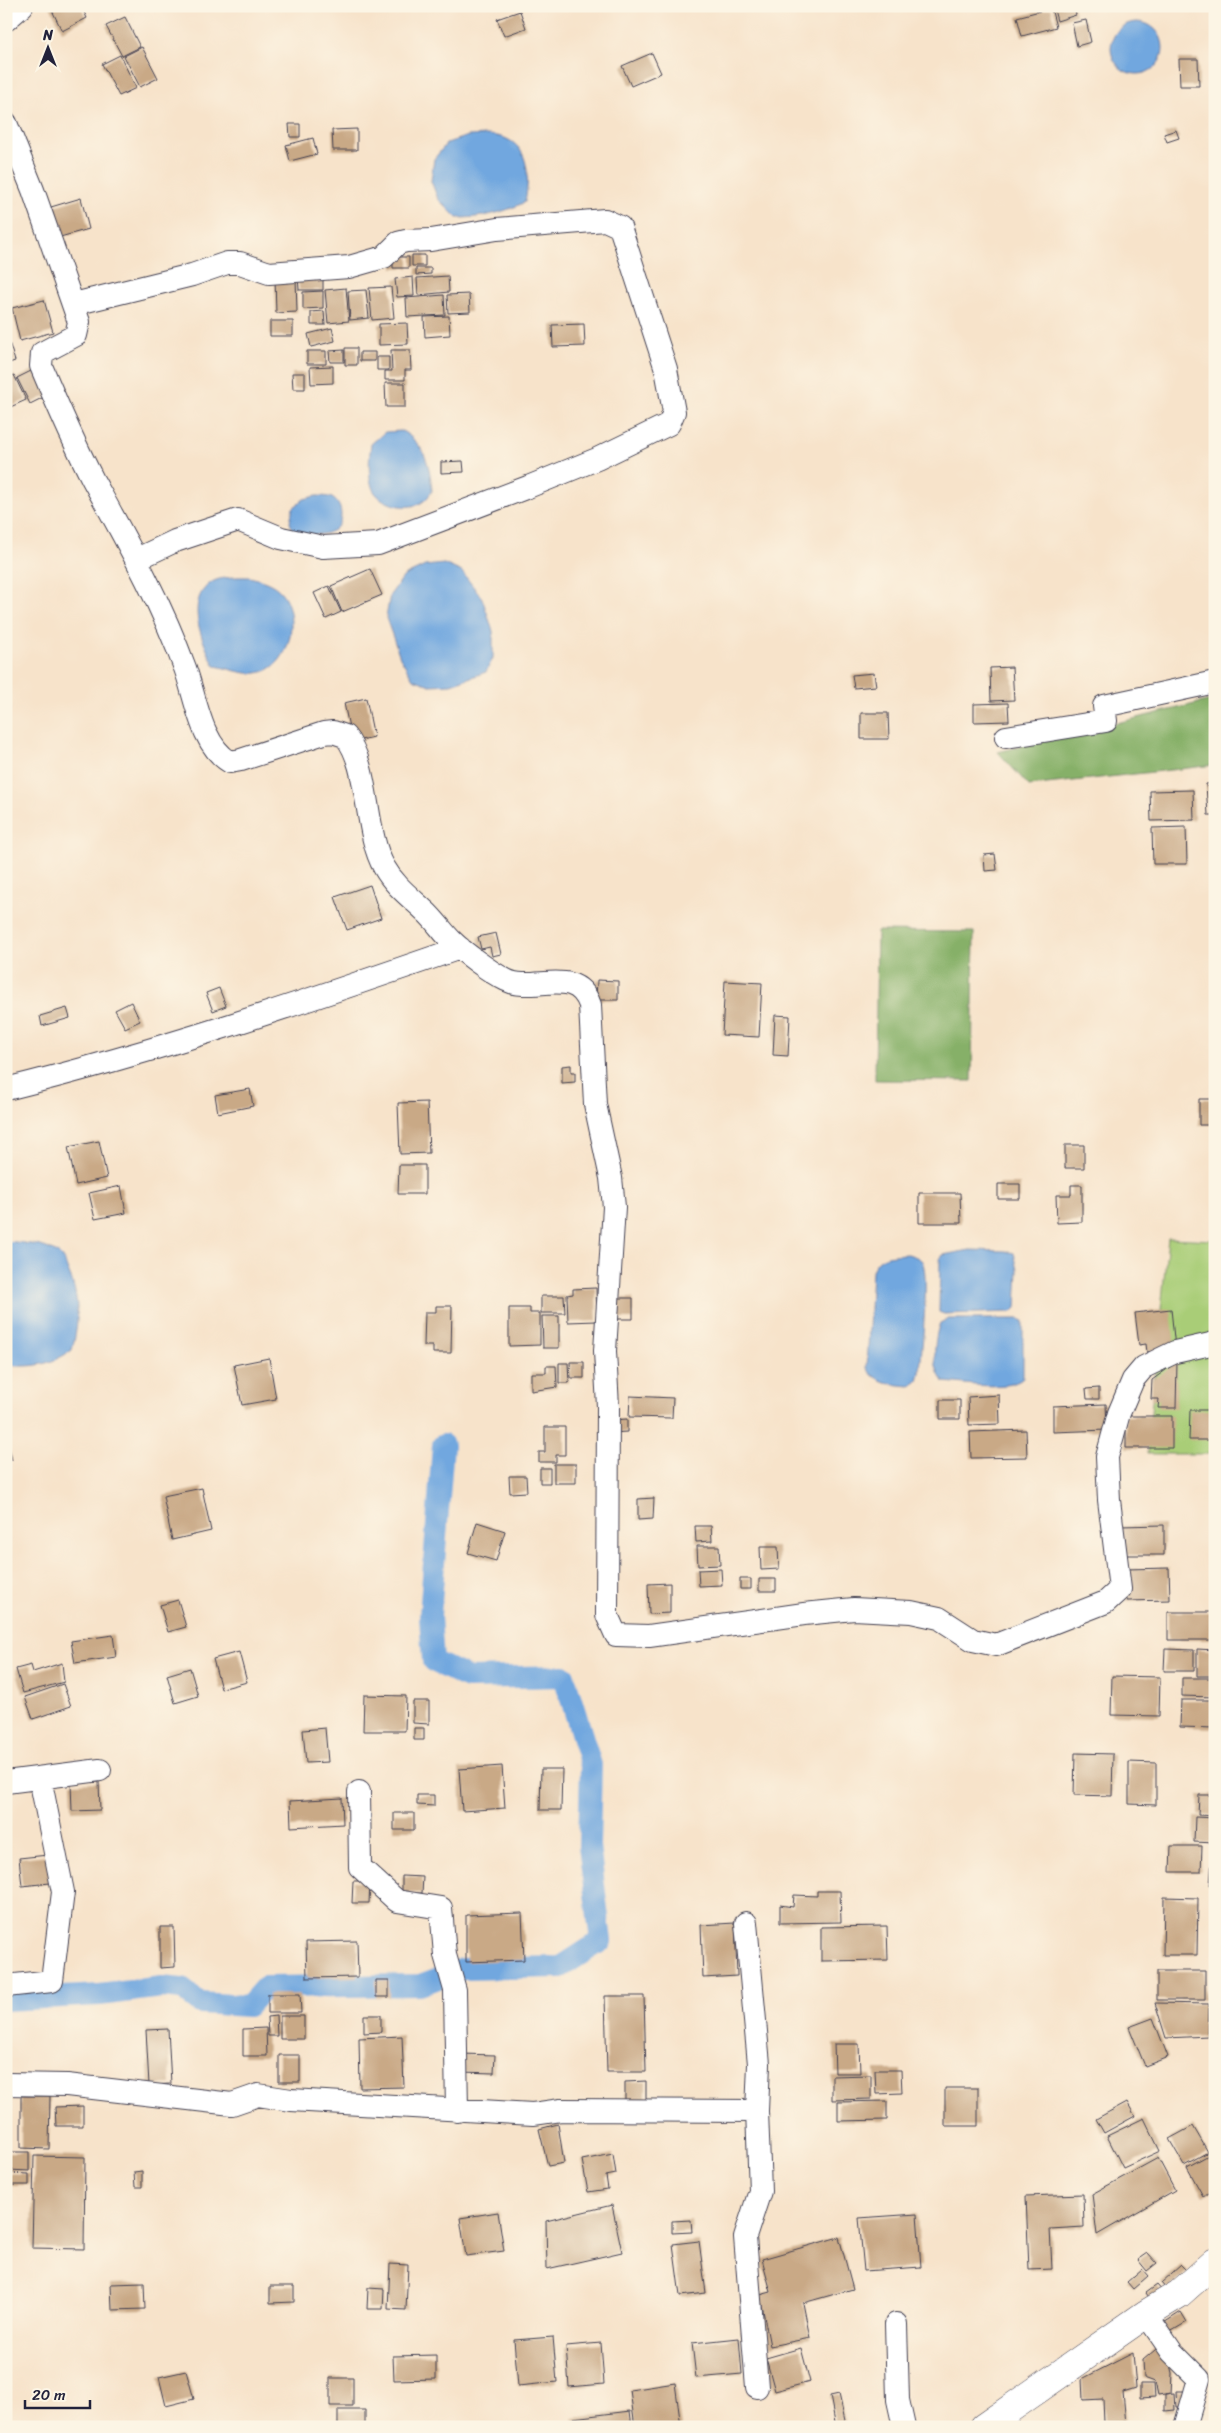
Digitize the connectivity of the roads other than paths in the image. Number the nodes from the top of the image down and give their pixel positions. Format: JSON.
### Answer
{"nodes":[{"id":1,"x":6,"y":123,"type":"edge"},
{"id":2,"x":74,"y":304,"type":"junction"},
{"id":3,"x":138,"y":559,"type":"junction"},
{"id":4,"x":1215,"y":682,"type":"edge"},
{"id":5,"x":1006,"y":737,"type":"dead end"},
{"id":6,"x":460,"y":948,"type":"junction"},
{"id":7,"x":6,"y":1089,"type":"edge"},
{"id":8,"x":1215,"y":1343,"type":"edge"},
{"id":9,"x":100,"y":1770,"type":"dead end"},
{"id":10,"x":40,"y":1778,"type":"junction"},
{"id":11,"x":6,"y":1782,"type":"edge"},
{"id":12,"x":358,"y":1792,"type":"dead end"},
{"id":13,"x":746,"y":1923,"type":"dead end"},
{"id":14,"x":6,"y":1986,"type":"edge"},
{"id":15,"x":6,"y":2084,"type":"edge"},
{"id":16,"x":458,"y":2111,"type":"junction"},
{"id":17,"x":757,"y":2111,"type":"junction"},
{"id":18,"x":1215,"y":2262,"type":"edge"},
{"id":19,"x":1146,"y":2314,"type":"junction"},
{"id":20,"x":896,"y":2324,"type":"dead end"},
{"id":21,"x":756,"y":2387,"type":"dead end"},
{"id":22,"x":904,"y":2427,"type":"edge"},
{"id":23,"x":984,"y":2427,"type":"edge"},
{"id":24,"x":1185,"y":2427,"type":"edge"}],
"edges":[{"from":1,"to":2,"type":"street"},
{"from":2,"to":3,"type":"street"},
{"from":2,"to":3,"type":"street"},
{"from":3,"to":6,"type":"street"},
{"from":4,"to":5,"type":"street"},
{"from":6,"to":7,"type":"street"},
{"from":6,"to":8,"type":"street"},
{"from":9,"to":10,"type":"street"},
{"from":10,"to":11,"type":"street"},
{"from":10,"to":14,"type":"street"},
{"from":12,"to":16,"type":"street"},
{"from":13,"to":17,"type":"street"},
{"from":15,"to":16,"type":"street"},
{"from":16,"to":17,"type":"street"},
{"from":17,"to":21,"type":"street"},
{"from":18,"to":19,"type":"highway"},
{"from":19,"to":23,"type":"highway"},
{"from":19,"to":24,"type":"street"},
{"from":20,"to":22,"type":"street"}]}
